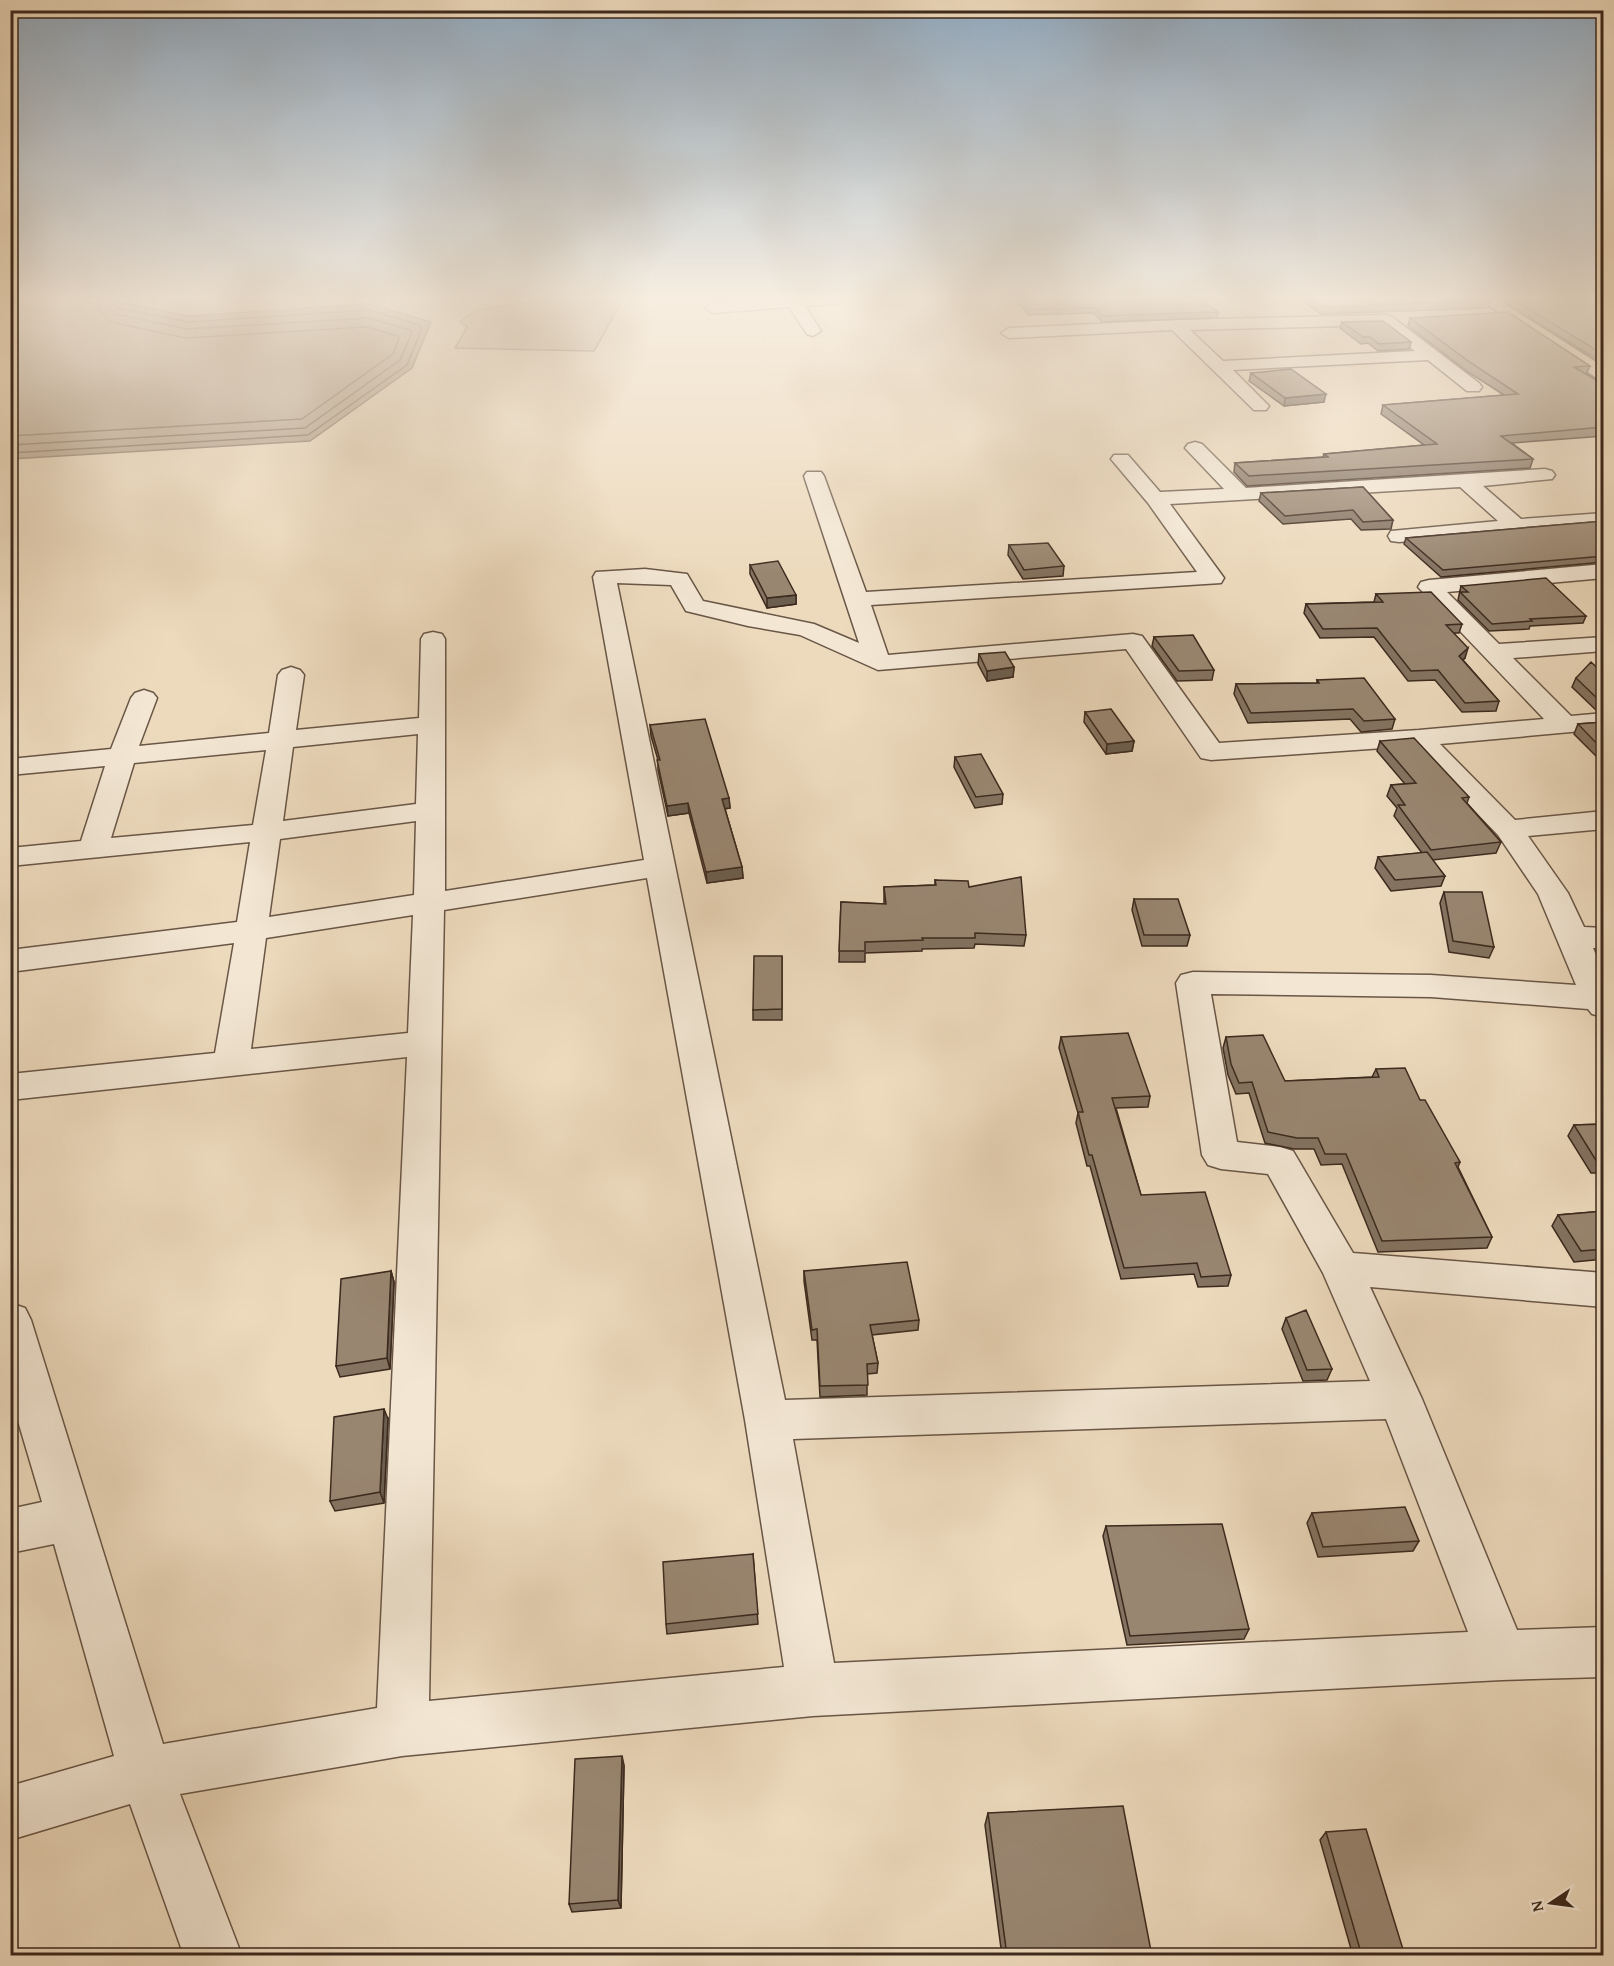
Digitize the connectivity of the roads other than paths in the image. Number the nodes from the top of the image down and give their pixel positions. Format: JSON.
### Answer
{"nodes":[{"id":1,"x":1244,"y":391,"type":"edge"},
{"id":2,"x":1260,"y":406,"type":"dead end"},
{"id":3,"x":1195,"y":448,"type":"dead end"},
{"id":4,"x":1121,"y":459,"type":"dead end"},
{"id":5,"x":1545,"y":475,"type":"dead end"},
{"id":6,"x":814,"y":476,"type":"dead end"},
{"id":7,"x":1465,"y":481,"type":"junction"},
{"id":8,"x":1242,"y":495,"type":"junction"},
{"id":9,"x":1155,"y":499,"type":"junction"},
{"id":10,"x":1604,"y":519,"type":"edge"},
{"id":11,"x":1516,"y":526,"type":"junction"},
{"id":12,"x":1399,"y":536,"type":"dead end"},
{"id":13,"x":1604,"y":571,"type":"edge"},
{"id":14,"x":857,"y":599,"type":"junction"},
{"id":15,"x":433,"y":639,"type":"dead end"},
{"id":16,"x":1604,"y":644,"type":"edge"},
{"id":17,"x":1494,"y":652,"type":"junction"},
{"id":18,"x":878,"y":663,"type":"junction"},
{"id":19,"x":291,"y":675,"type":"dead end"},
{"id":20,"x":144,"y":698,"type":"dead end"},
{"id":21,"x":1604,"y":721,"type":"edge"},
{"id":22,"x":1565,"y":724,"type":"junction"},
{"id":23,"x":431,"y":725,"type":"junction"},
{"id":24,"x":1419,"y":738,"type":"junction"},
{"id":25,"x":282,"y":740,"type":"junction"},
{"id":26,"x":122,"y":756,"type":"junction"},
{"id":27,"x":10,"y":767,"type":"edge"},
{"id":28,"x":429,"y":811,"type":"junction"},
{"id":29,"x":1604,"y":819,"type":"edge"},
{"id":30,"x":1508,"y":829,"type":"junction"},
{"id":31,"x":267,"y":832,"type":"junction"},
{"id":32,"x":93,"y":849,"type":"junction"},
{"id":33,"x":10,"y":857,"type":"edge"},
{"id":34,"x":660,"y":867,"type":"junction"},
{"id":35,"x":429,"y":903,"type":"junction"},
{"id":36,"x":253,"y":930,"type":"junction"},
{"id":37,"x":1588,"y":938,"type":"edge"},
{"id":38,"x":10,"y":961,"type":"edge"},
{"id":39,"x":1601,"y":1002,"type":"edge"},
{"id":40,"x":424,"y":1043,"type":"junction"},
{"id":41,"x":231,"y":1064,"type":"junction"},
{"id":42,"x":10,"y":1087,"type":"edge"},
{"id":43,"x":1341,"y":1268,"type":"junction"},
{"id":44,"x":1604,"y":1290,"type":"edge"},
{"id":45,"x":10,"y":1320,"type":"edge"},
{"id":46,"x":1400,"y":1399,"type":"junction"},
{"id":47,"x":767,"y":1420,"type":"junction"},
{"id":48,"x":70,"y":1518,"type":"junction"},
{"id":49,"x":10,"y":1531,"type":"edge"},
{"id":50,"x":1604,"y":1652,"type":"edge"},
{"id":51,"x":1502,"y":1654,"type":"junction"},
{"id":52,"x":813,"y":1690,"type":"junction"},
{"id":53,"x":402,"y":1730,"type":"junction"},
{"id":54,"x":146,"y":1773,"type":"junction"},
{"id":55,"x":10,"y":1813,"type":"edge"},
{"id":56,"x":213,"y":1956,"type":"edge"}],
"edges":[{"from":1,"to":2,"type":"street"},
{"from":3,"to":8,"type":"street"},
{"from":4,"to":9,"type":"street"},
{"from":5,"to":7,"type":"street"},
{"from":6,"to":14,"type":"street"},
{"from":7,"to":8,"type":"street"},
{"from":7,"to":11,"type":"street"},
{"from":8,"to":9,"type":"street"},
{"from":9,"to":14,"type":"street"},
{"from":10,"to":11,"type":"street"},
{"from":11,"to":12,"type":"street"},
{"from":13,"to":17,"type":"street"},
{"from":14,"to":18,"type":"street"},
{"from":15,"to":23,"type":"street"},
{"from":16,"to":17,"type":"street"},
{"from":17,"to":22,"type":"street"},
{"from":18,"to":24,"type":"street"},
{"from":18,"to":34,"type":"street"},
{"from":19,"to":25,"type":"street"},
{"from":20,"to":26,"type":"street"},
{"from":21,"to":22,"type":"street"},
{"from":22,"to":24,"type":"street"},
{"from":23,"to":25,"type":"street"},
{"from":23,"to":28,"type":"street"},
{"from":24,"to":30,"type":"street"},
{"from":25,"to":26,"type":"street"},
{"from":25,"to":31,"type":"street"},
{"from":26,"to":27,"type":"street"},
{"from":26,"to":32,"type":"street"},
{"from":28,"to":31,"type":"street"},
{"from":28,"to":35,"type":"street"},
{"from":29,"to":30,"type":"street"},
{"from":30,"to":37,"type":"street"},
{"from":31,"to":32,"type":"street"},
{"from":31,"to":36,"type":"street"},
{"from":32,"to":33,"type":"street"},
{"from":34,"to":35,"type":"street"},
{"from":34,"to":47,"type":"street"},
{"from":35,"to":36,"type":"street"},
{"from":35,"to":40,"type":"street"},
{"from":36,"to":38,"type":"street"},
{"from":36,"to":41,"type":"street"},
{"from":37,"to":39,"type":"street"},
{"from":39,"to":43,"type":"street"},
{"from":40,"to":41,"type":"street"},
{"from":40,"to":53,"type":"street"},
{"from":41,"to":42,"type":"street"},
{"from":43,"to":44,"type":"street"},
{"from":43,"to":46,"type":"street"},
{"from":45,"to":48,"type":"street"},
{"from":46,"to":47,"type":"street"},
{"from":46,"to":51,"type":"street"},
{"from":47,"to":52,"type":"street"},
{"from":48,"to":49,"type":"street"},
{"from":48,"to":54,"type":"street"},
{"from":50,"to":51,"type":"street"},
{"from":51,"to":52,"type":"street"},
{"from":52,"to":53,"type":"street"},
{"from":53,"to":54,"type":"street"},
{"from":54,"to":55,"type":"street"},
{"from":54,"to":56,"type":"street"}]}
